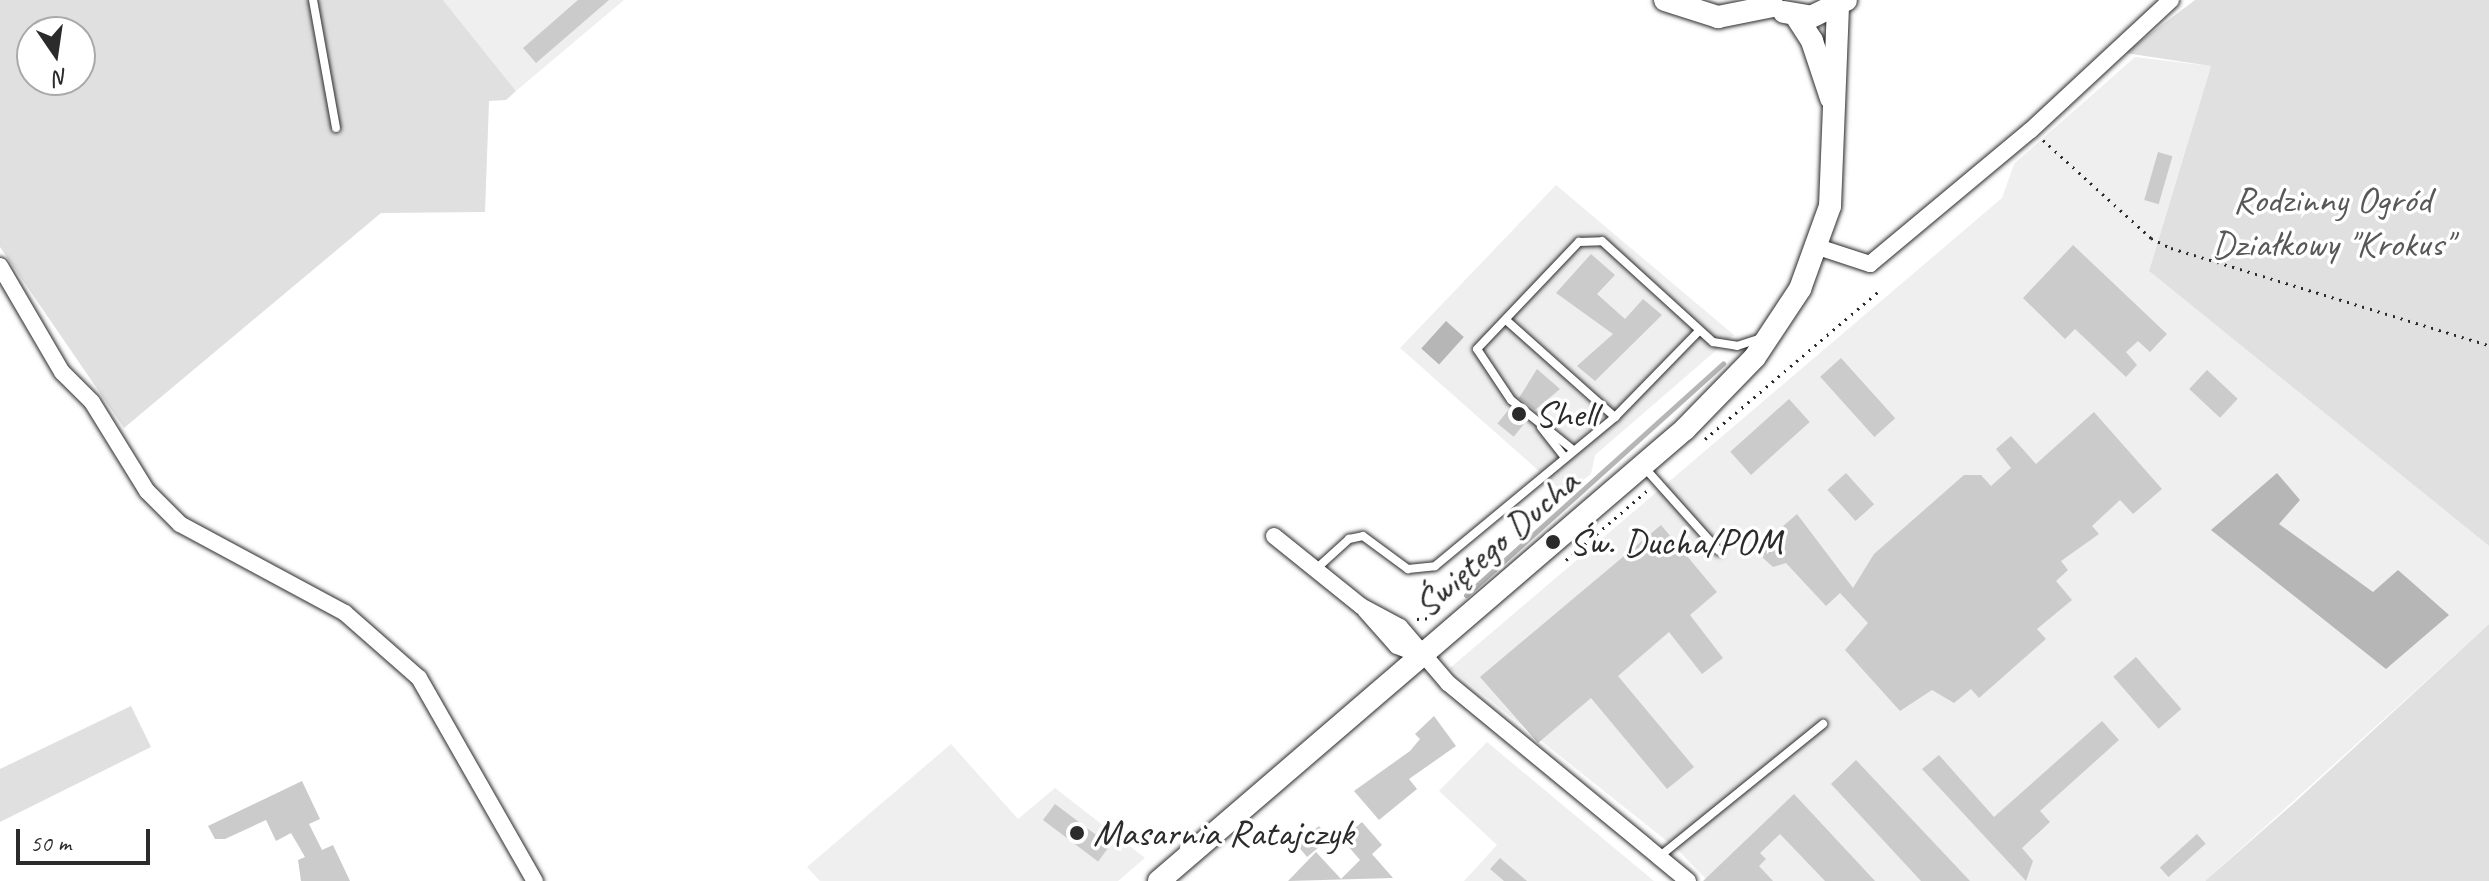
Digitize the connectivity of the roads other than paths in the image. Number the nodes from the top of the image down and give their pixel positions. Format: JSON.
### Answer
{"nodes":[{"id":1,"x":313,"y":0,"type":"edge"},
{"id":2,"x":1665,"y":0,"type":"edge"},
{"id":3,"x":1676,"y":0,"type":"edge"},
{"id":4,"x":1717,"y":0,"type":"edge"},
{"id":5,"x":2171,"y":0,"type":"edge"},
{"id":6,"x":1770,"y":3,"type":"edge"},
{"id":7,"x":1842,"y":3,"type":"edge"},
{"id":8,"x":1796,"y":16,"type":"junction"},
{"id":9,"x":1837,"y":122,"type":"junction"},
{"id":10,"x":336,"y":128,"type":"dead end"},
{"id":11,"x":1818,"y":247,"type":"junction"},
{"id":12,"x":0,"y":266,"type":"edge"},
{"id":13,"x":1506,"y":320,"type":"junction"},
{"id":14,"x":1779,"y":326,"type":"junction"},
{"id":15,"x":1699,"y":331,"type":"junction"},
{"id":16,"x":1615,"y":417,"type":"junction"},
{"id":17,"x":1541,"y":427,"type":"junction"},
{"id":18,"x":1572,"y":449,"type":"junction"},
{"id":19,"x":1564,"y":456,"type":"junction"},
{"id":20,"x":1642,"y":465,"type":"junction"},
{"id":21,"x":1274,"y":536,"type":"dead end"},
{"id":22,"x":1719,"y":551,"type":"dead end"},
{"id":23,"x":1316,"y":569,"type":"junction"},
{"id":24,"x":1421,"y":655,"type":"junction"},
{"id":25,"x":1823,"y":724,"type":"dead end"},
{"id":26,"x":1660,"y":856,"type":"junction"},
{"id":27,"x":535,"y":881,"type":"edge"},
{"id":28,"x":1159,"y":881,"type":"edge"},
{"id":29,"x":1688,"y":881,"type":"edge"}],
"edges":[{"from":1,"to":10,"type":"lane"},
{"from":2,"to":6,"type":"main road"},
{"from":3,"to":4,"type":"main road"},
{"from":5,"to":11,"type":"street"},
{"from":6,"to":8,"type":"main road"},
{"from":7,"to":8,"type":"main road"},
{"from":7,"to":9,"type":"main road","name":"Świętego Ducha"},
{"from":8,"to":9,"type":"main road","name":"Świętego Ducha"},
{"from":9,"to":11,"type":"main road","name":"Świętego Ducha"},
{"from":11,"to":14,"type":"main road","name":"Świętego Ducha"},
{"from":12,"to":27,"type":"street"},
{"from":13,"to":15,"type":"lane"},
{"from":13,"to":16,"type":"lane"},
{"from":13,"to":17,"type":"lane"},
{"from":14,"to":15,"type":"lane"},
{"from":14,"to":20,"type":"main road","name":"Świętego Ducha"},
{"from":15,"to":16,"type":"lane"},
{"from":16,"to":18,"type":"lane"},
{"from":17,"to":18,"type":"lane"},
{"from":17,"to":19,"type":"lane"},
{"from":18,"to":19,"type":"lane"},
{"from":19,"to":23,"type":"lane"},
{"from":20,"to":22,"type":"lane"},
{"from":20,"to":24,"type":"main road","name":"Świętego Ducha"},
{"from":21,"to":23,"type":"street"},
{"from":23,"to":24,"type":"street"},
{"from":24,"to":26,"type":"street"},
{"from":24,"to":28,"type":"main road","name":"Świętego Ducha"},
{"from":25,"to":26,"type":"lane"},
{"from":26,"to":29,"type":"street"}]}
